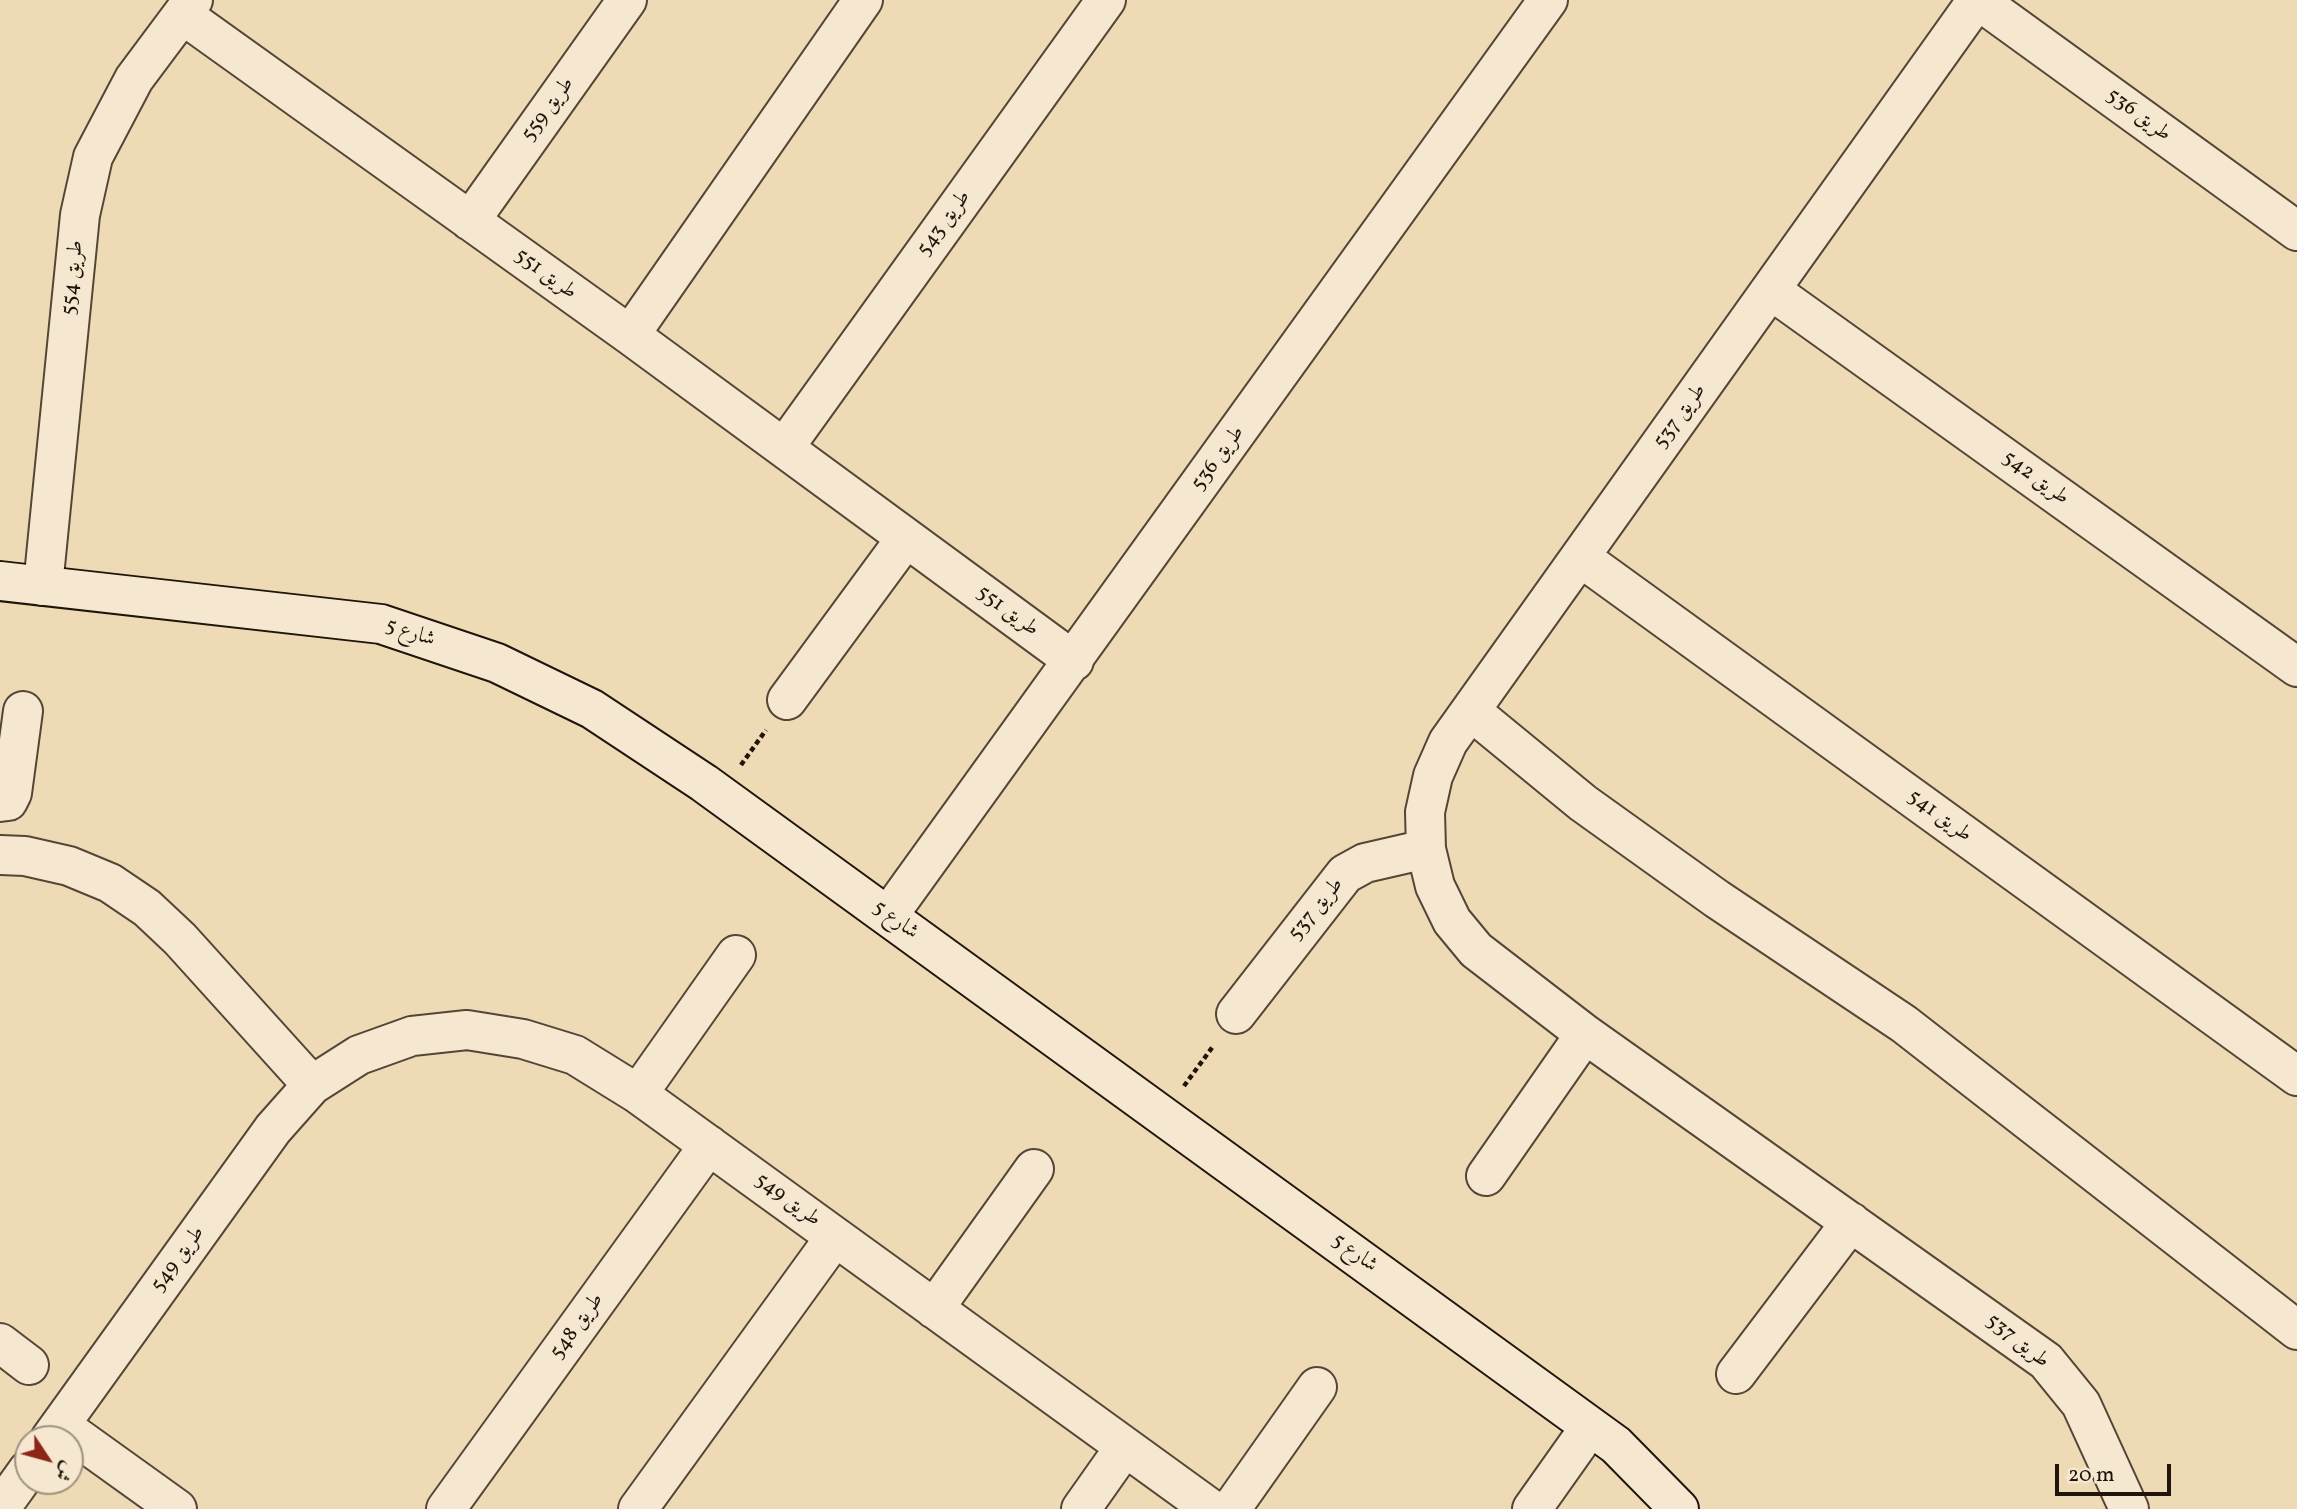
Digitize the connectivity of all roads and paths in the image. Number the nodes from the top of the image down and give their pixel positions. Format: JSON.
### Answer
{"nodes":[{"id":1,"x":627,"y":0,"type":"edge"},
{"id":2,"x":863,"y":0,"type":"edge"},
{"id":3,"x":1106,"y":0,"type":"edge"},
{"id":4,"x":1548,"y":0,"type":"edge"},
{"id":5,"x":1978,"y":0,"type":"edge"},
{"id":6,"x":188,"y":7,"type":"edge"},
{"id":7,"x":470,"y":220,"type":"junction"},
{"id":8,"x":2297,"y":231,"type":"edge"},
{"id":9,"x":1772,"y":290,"type":"junction"},
{"id":10,"x":630,"y":335,"type":"junction"},
{"id":11,"x":784,"y":448,"type":"junction"},
{"id":12,"x":906,"y":538,"type":"junction"},
{"id":13,"x":1580,"y":558,"type":"junction"},
{"id":14,"x":0,"y":581,"type":"edge"},
{"id":15,"x":43,"y":586,"type":"junction"},
{"id":16,"x":1074,"y":661,"type":"junction"},
{"id":17,"x":2297,"y":667,"type":"edge"},
{"id":18,"x":787,"y":700,"type":"joint"},
{"id":19,"x":23,"y":711,"type":"dead end"},
{"id":20,"x":1471,"y":711,"type":"junction"},
{"id":21,"x":720,"y":794,"type":"junction"},
{"id":22,"x":0,"y":802,"type":"edge"},
{"id":23,"x":1426,"y":849,"type":"junction"},
{"id":24,"x":0,"y":855,"type":"edge"},
{"id":25,"x":888,"y":916,"type":"junction"},
{"id":26,"x":736,"y":955,"type":"dead end"},
{"id":27,"x":1236,"y":1014,"type":"joint"},
{"id":28,"x":1585,"y":1034,"type":"junction"},
{"id":29,"x":2297,"y":1076,"type":"edge"},
{"id":30,"x":312,"y":1086,"type":"junction"},
{"id":31,"x":638,"y":1094,"type":"junction"},
{"id":32,"x":1164,"y":1115,"type":"junction"},
{"id":33,"x":709,"y":1145,"type":"junction"},
{"id":34,"x":1034,"y":1169,"type":"dead end"},
{"id":35,"x":1486,"y":1176,"type":"dead end"},
{"id":36,"x":1851,"y":1222,"type":"junction"},
{"id":37,"x":835,"y":1237,"type":"junction"},
{"id":38,"x":934,"y":1309,"type":"junction"},
{"id":39,"x":2297,"y":1330,"type":"edge"},
{"id":40,"x":1736,"y":1374,"type":"dead end"},
{"id":41,"x":1317,"y":1387,"type":"dead end"},
{"id":42,"x":60,"y":1425,"type":"edge"},
{"id":43,"x":1590,"y":1427,"type":"junction"},
{"id":44,"x":1124,"y":1448,"type":"junction"},
{"id":45,"x":84,"y":1450,"type":"edge"},
{"id":46,"x":14,"y":1490,"type":"edge"},
{"id":47,"x":0,"y":1509,"type":"edge"},
{"id":48,"x":177,"y":1509,"type":"edge"},
{"id":49,"x":446,"y":1509,"type":"edge"},
{"id":50,"x":638,"y":1509,"type":"edge"},
{"id":51,"x":1081,"y":1509,"type":"edge"},
{"id":52,"x":1211,"y":1509,"type":"edge"},
{"id":53,"x":1231,"y":1509,"type":"edge"},
{"id":54,"x":1532,"y":1509,"type":"edge"},
{"id":55,"x":1678,"y":1509,"type":"edge"},
{"id":56,"x":2129,"y":1509,"type":"edge"}],
"edges":[{"from":1,"to":7,"type":"street","name":"طريق 559"},
{"from":2,"to":10,"type":"street"},
{"from":3,"to":11,"type":"street","name":"طريق 543"},
{"from":4,"to":16,"type":"street","name":"طريق 536"},
{"from":5,"to":8,"type":"street","name":"طريق 536"},
{"from":5,"to":9,"type":"street","name":"طريق 537"},
{"from":6,"to":7,"type":"street","name":"طريق 551"},
{"from":6,"to":15,"type":"street","name":"طريق 554"},
{"from":7,"to":10,"type":"street","name":"طريق 551"},
{"from":9,"to":13,"type":"street","name":"طريق 537"},
{"from":9,"to":17,"type":"street","name":"طريق 542"},
{"from":10,"to":11,"type":"street","name":"طريق 551"},
{"from":11,"to":12,"type":"street","name":"طريق 551"},
{"from":12,"to":16,"type":"street","name":"طريق 551"},
{"from":12,"to":18,"type":"street"},
{"from":13,"to":20,"type":"street","name":"طريق 537"},
{"from":13,"to":29,"type":"street","name":"طريق 541"},
{"from":14,"to":15,"type":"street","name":"شارع 5"},
{"from":15,"to":21,"type":"street","name":"شارع 5"},
{"from":16,"to":25,"type":"street","name":"طريق 536"},
{"from":18,"to":21,"type":"path"},
{"from":19,"to":22,"type":"street"},
{"from":20,"to":23,"type":"street","name":"طريق 537"},
{"from":20,"to":39,"type":"street"},
{"from":21,"to":25,"type":"street","name":"شارع 5"},
{"from":23,"to":27,"type":"street","name":"طريق 537"},
{"from":23,"to":28,"type":"street","name":"طريق 537"},
{"from":24,"to":30,"type":"street"},
{"from":25,"to":32,"type":"street","name":"شارع 5"},
{"from":26,"to":31,"type":"street"},
{"from":27,"to":32,"type":"path"},
{"from":28,"to":35,"type":"street"},
{"from":28,"to":36,"type":"street","name":"طريق 537"},
{"from":30,"to":31,"type":"street","name":"طريق 549"},
{"from":30,"to":42,"type":"street","name":"طريق 549"},
{"from":31,"to":33,"type":"street","name":"طريق 549"},
{"from":32,"to":43,"type":"street","name":"شارع 5"},
{"from":33,"to":37,"type":"street","name":"طريق 549"},
{"from":33,"to":49,"type":"street","name":"طريق 548"},
{"from":34,"to":38,"type":"street"},
{"from":36,"to":40,"type":"street"},
{"from":36,"to":56,"type":"street","name":"طريق 537"},
{"from":37,"to":38,"type":"street","name":"طريق 549"},
{"from":37,"to":50,"type":"street"},
{"from":38,"to":44,"type":"street","name":"طريق 549"},
{"from":41,"to":53,"type":"street"},
{"from":43,"to":54,"type":"street"},
{"from":43,"to":55,"type":"street","name":"شارع 5"},
{"from":44,"to":51,"type":"street"},
{"from":44,"to":52,"type":"street","name":"طريق 549"},
{"from":45,"to":48,"type":"street"},
{"from":46,"to":47,"type":"street"}]}
